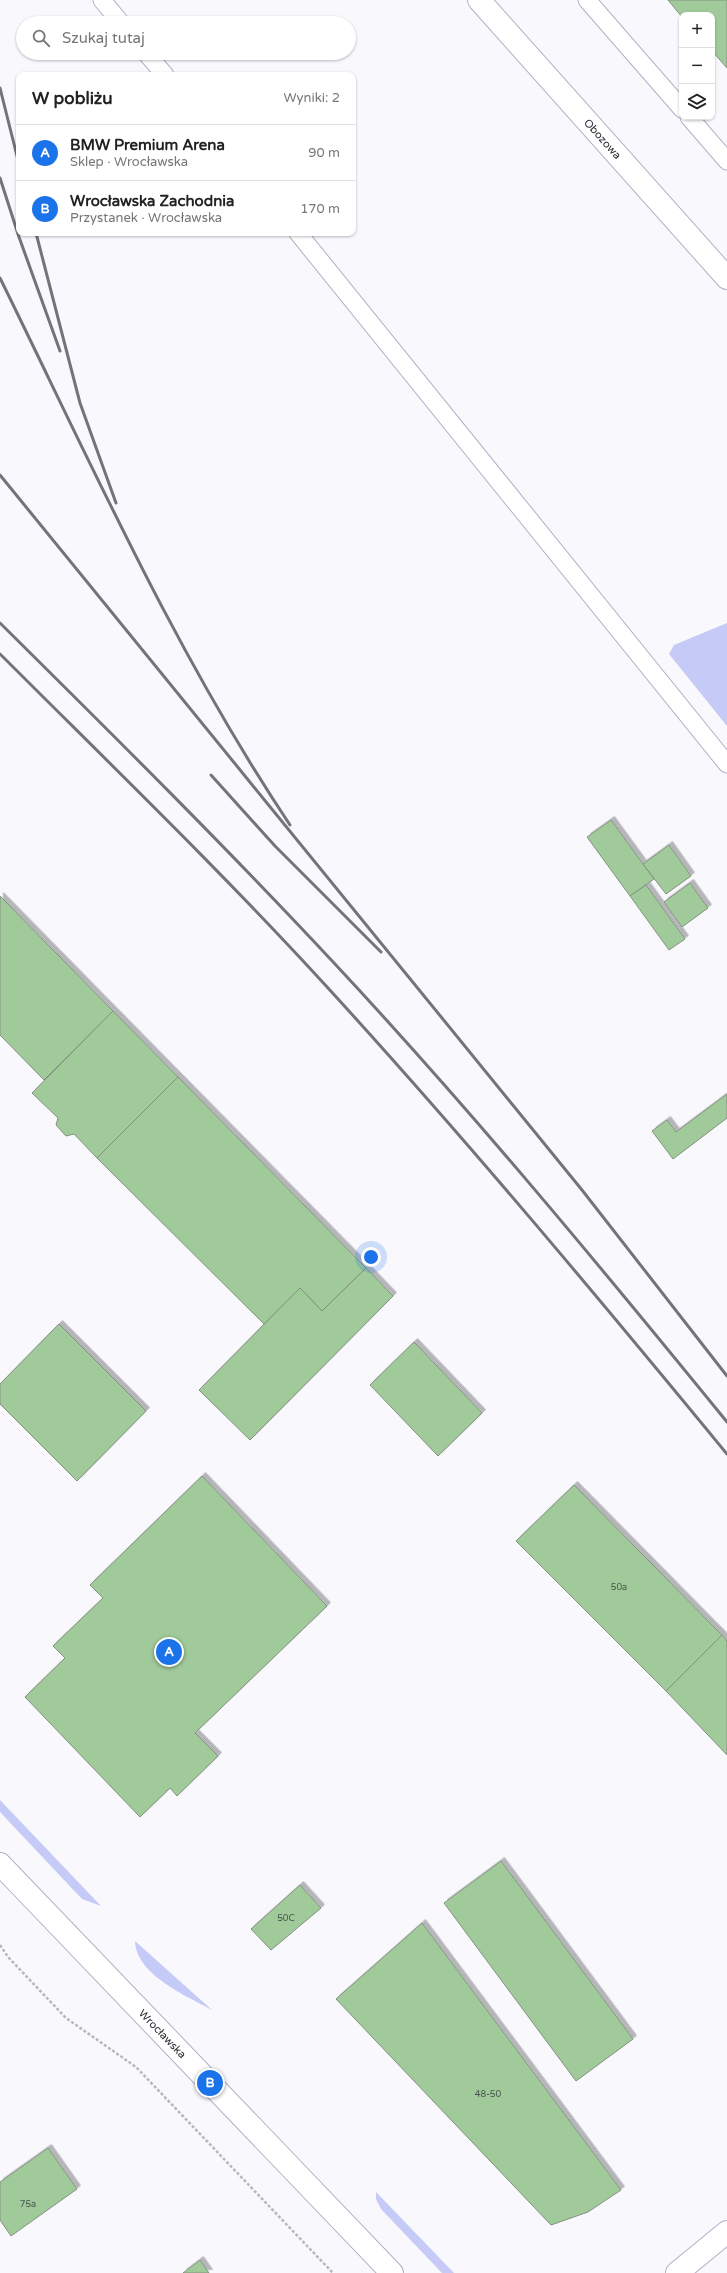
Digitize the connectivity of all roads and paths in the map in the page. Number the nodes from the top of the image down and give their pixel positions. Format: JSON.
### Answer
{"nodes":[{"id":1,"x":102,"y":0,"type":"edge"},
{"id":2,"x":479,"y":0,"type":"edge"},
{"id":3,"x":587,"y":0,"type":"edge"},
{"id":4,"x":115,"y":16,"type":"edge"},
{"id":5,"x":152,"y":60,"type":"edge"},
{"id":6,"x":162,"y":72,"type":"edge"},
{"id":7,"x":679,"y":106,"type":"edge"},
{"id":8,"x":692,"y":120,"type":"edge"},
{"id":9,"x":727,"y":161,"type":"edge"},
{"id":10,"x":300,"y":236,"type":"edge"},
{"id":11,"x":727,"y":278,"type":"edge"},
{"id":12,"x":727,"y":764,"type":"edge"},
{"id":13,"x":0,"y":1864,"type":"edge"},
{"id":14,"x":0,"y":1945,"type":"edge"},
{"id":15,"x":727,"y":2232,"type":"edge"},
{"id":16,"x":333,"y":2273,"type":"edge"},
{"id":17,"x":392,"y":2273,"type":"edge"},
{"id":18,"x":677,"y":2273,"type":"edge"}],
"edges":[{"from":1,"to":4,"type":"lane"},
{"from":2,"to":11,"type":"street","name":"Obozowa"},
{"from":3,"to":7,"type":"lane"},
{"from":5,"to":6,"type":"lane"},
{"from":8,"to":9,"type":"lane"},
{"from":10,"to":12,"type":"lane"},
{"from":13,"to":17,"type":"street","name":"Wrocławska"},
{"from":14,"to":16,"type":"path"},
{"from":15,"to":18,"type":"street"}]}
